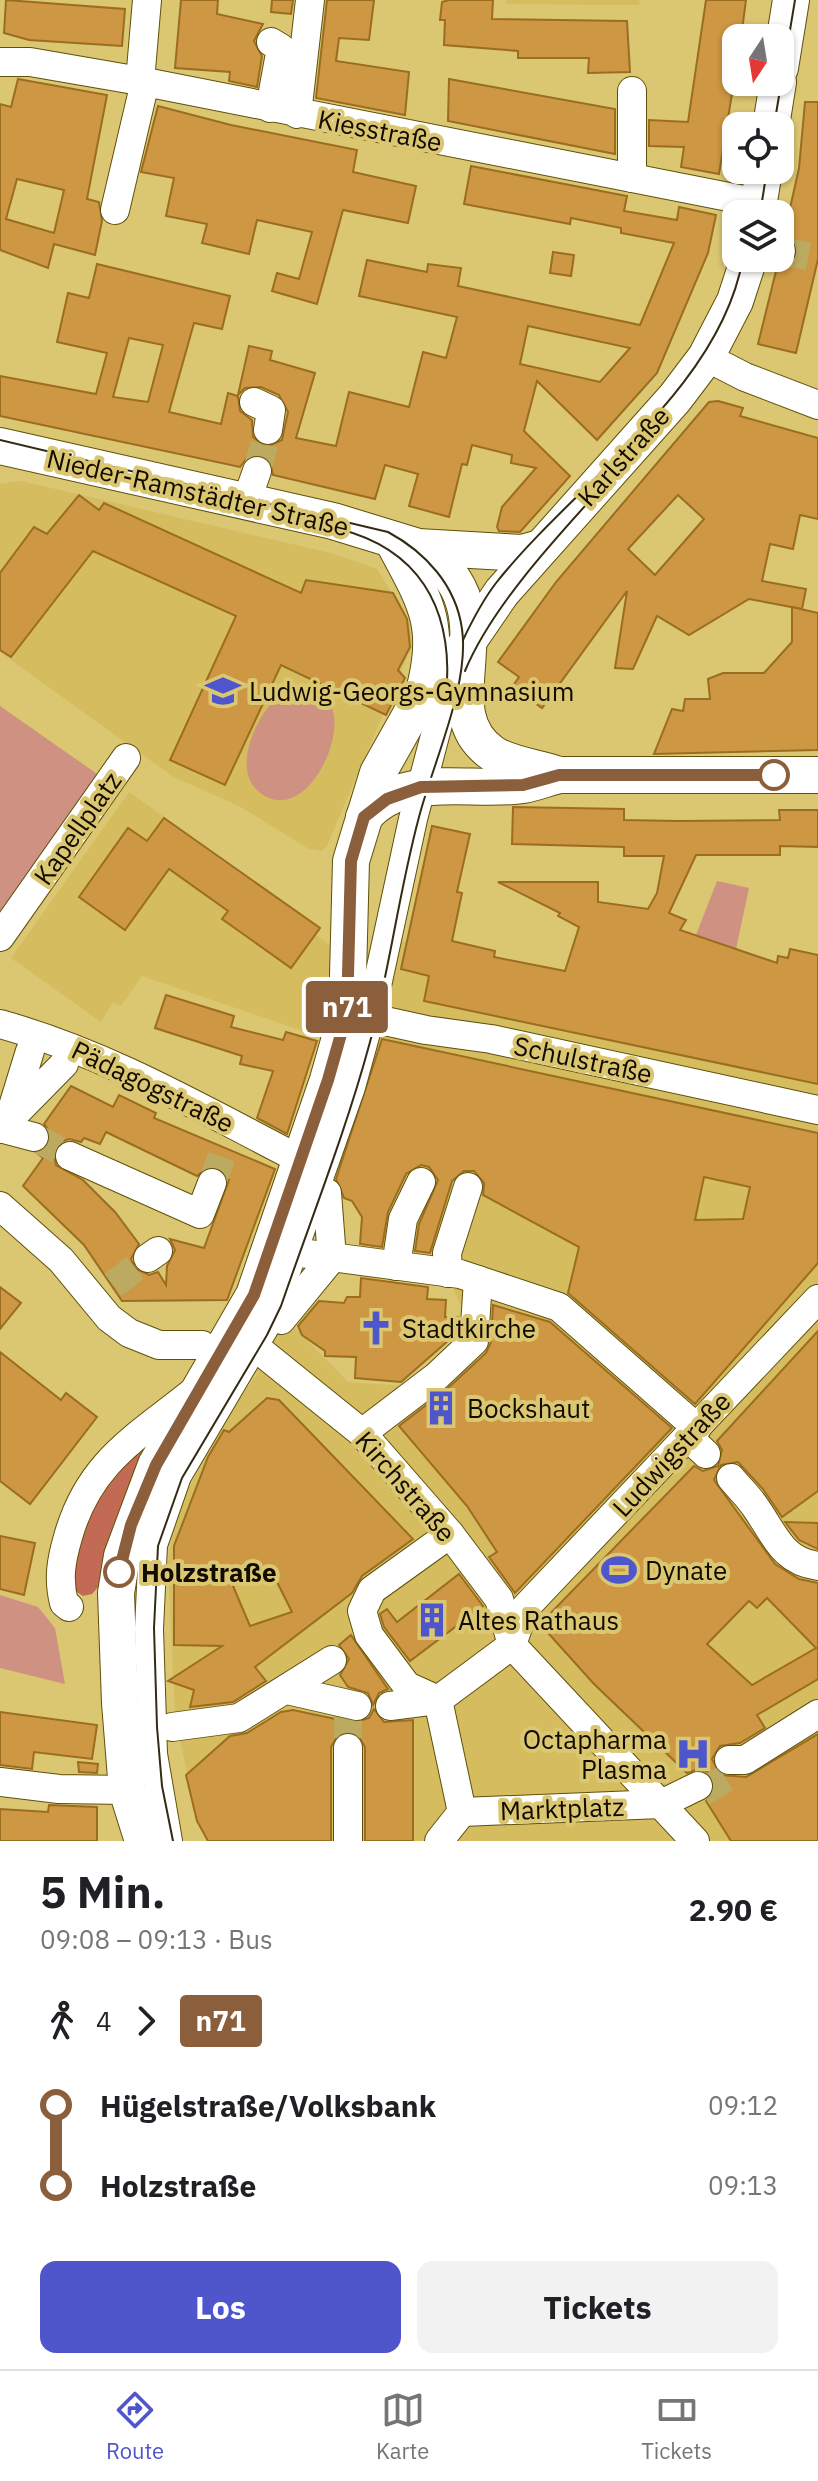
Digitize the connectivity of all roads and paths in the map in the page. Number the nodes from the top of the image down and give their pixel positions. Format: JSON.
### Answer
{"nodes":[{"id":1,"x":147,"y":0,"type":"edge"},
{"id":2,"x":310,"y":0,"type":"edge"},
{"id":3,"x":791,"y":0,"type":"edge"},
{"id":4,"x":787,"y":24,"type":"edge"},
{"id":5,"x":314,"y":32,"type":"dead end"},
{"id":6,"x":271,"y":42,"type":"dead end"},
{"id":7,"x":0,"y":62,"type":"edge"},
{"id":8,"x":143,"y":82,"type":"junction"},
{"id":9,"x":632,"y":91,"type":"dead end"},
{"id":10,"x":291,"y":112,"type":"junction"},
{"id":11,"x":632,"y":178,"type":"junction"},
{"id":12,"x":760,"y":196,"type":"edge"},
{"id":13,"x":115,"y":210,"type":"dead end"},
{"id":14,"x":744,"y":272,"type":"edge"},
{"id":15,"x":706,"y":357,"type":"junction"},
{"id":16,"x":254,"y":402,"type":"dead end"},
{"id":17,"x":818,"y":405,"type":"edge"},
{"id":18,"x":268,"y":430,"type":"tunnel mouth"},
{"id":19,"x":0,"y":446,"type":"edge"},
{"id":20,"x":406,"y":545,"type":"junction"},
{"id":21,"x":540,"y":548,"type":"junction"},
{"id":22,"x":464,"y":648,"type":"junction"},
{"id":23,"x":424,"y":691,"type":"junction"},
{"id":24,"x":126,"y":758,"type":"dead end"},
{"id":25,"x":559,"y":775,"type":"junction"},
{"id":26,"x":818,"y":775,"type":"edge"},
{"id":27,"x":421,"y":787,"type":"junction"},
{"id":28,"x":364,"y":817,"type":"junction"},
{"id":29,"x":0,"y":937,"type":"edge"},
{"id":30,"x":359,"y":1016,"type":"junction"},
{"id":31,"x":0,"y":1024,"type":"edge"},
{"id":32,"x":30,"y":1051,"type":"dead end"},
{"id":33,"x":64,"y":1064,"type":"dead end"},
{"id":34,"x":818,"y":1110,"type":"edge"},
{"id":35,"x":3,"y":1125,"type":"edge"},
{"id":36,"x":34,"y":1137,"type":"tunnel mouth"},
{"id":37,"x":70,"y":1156,"type":"tunnel mouth"},
{"id":38,"x":301,"y":1160,"type":"junction"},
{"id":39,"x":421,"y":1182,"type":"dead end"},
{"id":40,"x":212,"y":1183,"type":"tunnel mouth"},
{"id":41,"x":468,"y":1187,"type":"dead end"},
{"id":42,"x":327,"y":1193,"type":"dead end"},
{"id":43,"x":0,"y":1206,"type":"edge"},
{"id":44,"x":289,"y":1252,"type":"junction"},
{"id":45,"x":332,"y":1258,"type":"junction"},
{"id":46,"x":396,"y":1266,"type":"junction"},
{"id":47,"x":448,"y":1273,"type":"junction"},
{"id":48,"x":478,"y":1280,"type":"junction"},
{"id":49,"x":818,"y":1299,"type":"edge"},
{"id":50,"x":281,"y":1320,"type":"dead end"},
{"id":51,"x":250,"y":1343,"type":"junction"},
{"id":52,"x":202,"y":1345,"type":"dead end"},
{"id":53,"x":200,"y":1387,"type":"junction"},
{"id":54,"x":362,"y":1433,"type":"junction"},
{"id":55,"x":697,"y":1439,"type":"junction"},
{"id":56,"x":731,"y":1478,"type":"dead end"},
{"id":57,"x":450,"y":1534,"type":"junction"},
{"id":58,"x":818,"y":1566,"type":"edge"},
{"id":59,"x":69,"y":1607,"type":"dead end"},
{"id":60,"x":512,"y":1645,"type":"junction"},
{"id":61,"x":332,"y":1660,"type":"dead end"},
{"id":62,"x":287,"y":1690,"type":"junction"},
{"id":63,"x":438,"y":1700,"type":"junction"},
{"id":64,"x":390,"y":1706,"type":"dead end"},
{"id":65,"x":351,"y":1707,"type":"dead end"},
{"id":66,"x":818,"y":1714,"type":"edge"},
{"id":67,"x":172,"y":1727,"type":"dead end"},
{"id":68,"x":348,"y":1748,"type":"tunnel mouth"},
{"id":69,"x":737,"y":1764,"type":"tunnel mouth"},
{"id":70,"x":0,"y":1782,"type":"edge"},
{"id":71,"x":698,"y":1786,"type":"tunnel mouth"},
{"id":72,"x":127,"y":1790,"type":"junction"},
{"id":73,"x":661,"y":1804,"type":"junction"},
{"id":74,"x":462,"y":1812,"type":"junction"},
{"id":75,"x":146,"y":1840,"type":"edge"},
{"id":76,"x":348,"y":1841,"type":"edge"},
{"id":77,"x":439,"y":1841,"type":"edge"},
{"id":78,"x":695,"y":1841,"type":"edge"}],
"edges":[{"from":1,"to":8,"type":"street"},
{"from":2,"to":10,"type":"street"},
{"from":3,"to":4,"type":"main road"},
{"from":5,"to":10,"type":"street"},
{"from":6,"to":10,"type":"street"},
{"from":7,"to":8,"type":"street","name":"Kiesstraße"},
{"from":8,"to":10,"type":"street","name":"Kiesstraße"},
{"from":8,"to":13,"type":"street"},
{"from":9,"to":11,"type":"street"},
{"from":10,"to":11,"type":"street","name":"Kiesstraße"},
{"from":11,"to":12,"type":"street","name":"Kiesstraße"},
{"from":14,"to":15,"type":"main road","name":"Karlstraße"},
{"from":15,"to":17,"type":"street"},
{"from":15,"to":21,"type":"main road","name":"Karlstraße"},
{"from":16,"to":18,"type":"street"},
{"from":19,"to":20,"type":"main road","name":"Nieder-Ramstädter Straße"},
{"from":20,"to":21,"type":"main road","name":"Nieder-Ramstädter Straße"},
{"from":20,"to":22,"type":"main road","name":"Nieder-Ramstädter Straße"},
{"from":20,"to":23,"type":"main road"},
{"from":21,"to":22,"type":"main road","name":"Karlstraße"},
{"from":22,"to":23,"type":"main road","name":"Karlstraße"},
{"from":22,"to":25,"type":"main road","name":"Karlstraße"},
{"from":22,"to":27,"type":"street"},
{"from":23,"to":28,"type":"main road","name":"Karlstraße"},
{"from":24,"to":29,"type":"street","name":"Kapellplatz"},
{"from":25,"to":26,"type":"main road"},
{"from":25,"to":27,"type":"main road"},
{"from":27,"to":28,"type":"main road"},
{"from":27,"to":30,"type":"street"},
{"from":28,"to":30,"type":"main road","name":"Karlstraße"},
{"from":30,"to":34,"type":"street","name":"Schulstraße"},
{"from":30,"to":38,"type":"main road"},
{"from":30,"to":44,"type":"street"},
{"from":31,"to":38,"type":"street","name":"Pädagogstraße"},
{"from":32,"to":35,"type":"street"},
{"from":33,"to":35,"type":"street"},
{"from":35,"to":36,"type":"street"},
{"from":37,"to":40,"type":"street"},
{"from":38,"to":44,"type":"main road"},
{"from":39,"to":46,"type":"street"},
{"from":41,"to":47,"type":"street"},
{"from":42,"to":45,"type":"street"},
{"from":43,"to":52,"type":"street"},
{"from":44,"to":45,"type":"street"},
{"from":44,"to":51,"type":"main road"},
{"from":44,"to":75,"type":"street"},
{"from":45,"to":46,"type":"street"},
{"from":45,"to":50,"type":"street"},
{"from":46,"to":47,"type":"street"},
{"from":47,"to":48,"type":"street"},
{"from":48,"to":54,"type":"street"},
{"from":48,"to":55,"type":"street"},
{"from":49,"to":55,"type":"street","name":"Ludwigstraße"},
{"from":51,"to":53,"type":"main road"},
{"from":51,"to":54,"type":"street","name":"Kirchstraße"},
{"from":53,"to":59,"type":"street"},
{"from":53,"to":72,"type":"main road"},
{"from":54,"to":57,"type":"street","name":"Kirchstraße"},
{"from":55,"to":60,"type":"street","name":"Ludwigstraße"},
{"from":56,"to":58,"type":"street"},
{"from":57,"to":60,"type":"street","name":"Kirchstraße"},
{"from":57,"to":63,"type":"street"},
{"from":60,"to":63,"type":"street"},
{"from":60,"to":73,"type":"street","name":"Marktplatz"},
{"from":61,"to":62,"type":"street"},
{"from":62,"to":65,"type":"street"},
{"from":62,"to":67,"type":"street"},
{"from":63,"to":64,"type":"street"},
{"from":63,"to":74,"type":"street","name":"Marktplatz"},
{"from":66,"to":69,"type":"street"},
{"from":68,"to":76,"type":"street"},
{"from":70,"to":72,"type":"street"},
{"from":71,"to":73,"type":"street","name":"Marktplatz"},
{"from":72,"to":75,"type":"main road"},
{"from":73,"to":74,"type":"street","name":"Marktplatz"},
{"from":73,"to":78,"type":"street","name":"Marktplatz"},
{"from":74,"to":77,"type":"street","name":"Marktplatz"}]}
